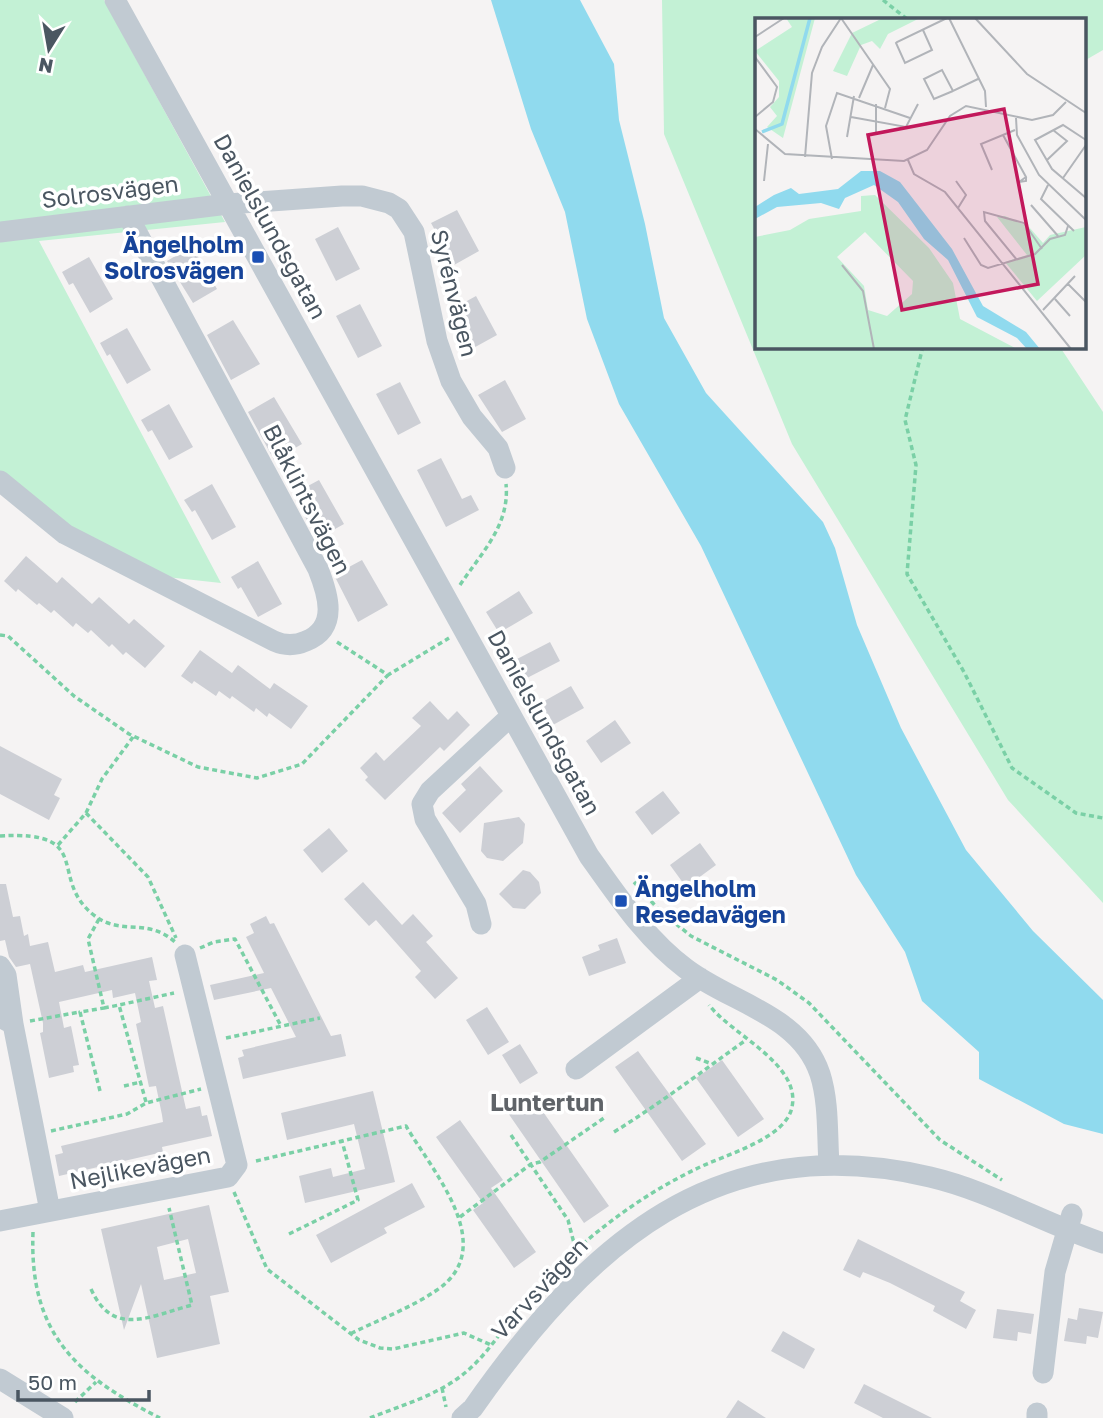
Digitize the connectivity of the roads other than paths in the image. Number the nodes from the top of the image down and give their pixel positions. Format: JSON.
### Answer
{"nodes":[{"id":1,"x":115,"y":0,"type":"edge"},
{"id":2,"x":228,"y":204,"type":"junction"},
{"id":3,"x":128,"y":216,"type":"junction"},
{"id":4,"x":0,"y":232,"type":"edge"},
{"id":5,"x":505,"y":468,"type":"road end"},
{"id":6,"x":0,"y":481,"type":"edge"},
{"id":7,"x":511,"y":716,"type":"junction"},
{"id":8,"x":481,"y":924,"type":"dead end"},
{"id":9,"x":185,"y":955,"type":"road end"},
{"id":10,"x":0,"y":965,"type":"edge"},
{"id":11,"x":700,"y":978,"type":"junction"},
{"id":12,"x":6,"y":1021,"type":"edge"},
{"id":13,"x":576,"y":1069,"type":"dead end"},
{"id":14,"x":829,"y":1164,"type":"junction"},
{"id":15,"x":42,"y":1213,"type":"junction"},
{"id":16,"x":0,"y":1221,"type":"edge"},
{"id":17,"x":1070,"y":1222,"type":"junction"},
{"id":18,"x":1103,"y":1243,"type":"edge"},
{"id":19,"x":1043,"y":1373,"type":"dead end"},
{"id":20,"x":0,"y":1379,"type":"edge"},
{"id":21,"x":69,"y":1410,"type":"edge"},
{"id":22,"x":461,"y":1418,"type":"edge"}],
"edges":[{"from":1,"to":2,"type":"street","name":"Danielslundsgatan"},
{"from":2,"to":3,"type":"street","name":"Solrosvägen"},
{"from":2,"to":5,"type":"street","name":"Syrénvägen"},
{"from":2,"to":7,"type":"street","name":"Danielslundsgatan"},
{"from":3,"to":4,"type":"street","name":"Solrosvägen"},
{"from":3,"to":6,"type":"street","name":"Blåklintsvägen"},
{"from":7,"to":8,"type":"street"},
{"from":7,"to":11,"type":"street","name":"Danielslundsgatan"},
{"from":9,"to":15,"type":"street","name":"Nejlikevägen"},
{"from":10,"to":12,"type":"street"},
{"from":11,"to":13,"type":"street"},
{"from":11,"to":14,"type":"street","name":"Danielslundsgatan"},
{"from":12,"to":15,"type":"street"},
{"from":14,"to":17,"type":"street"},
{"from":14,"to":22,"type":"street","name":"Varvsvägen"},
{"from":15,"to":16,"type":"street","name":"Nejlikevägen"},
{"from":17,"to":18,"type":"street"},
{"from":17,"to":19,"type":"street"},
{"from":20,"to":21,"type":"street"}]}
